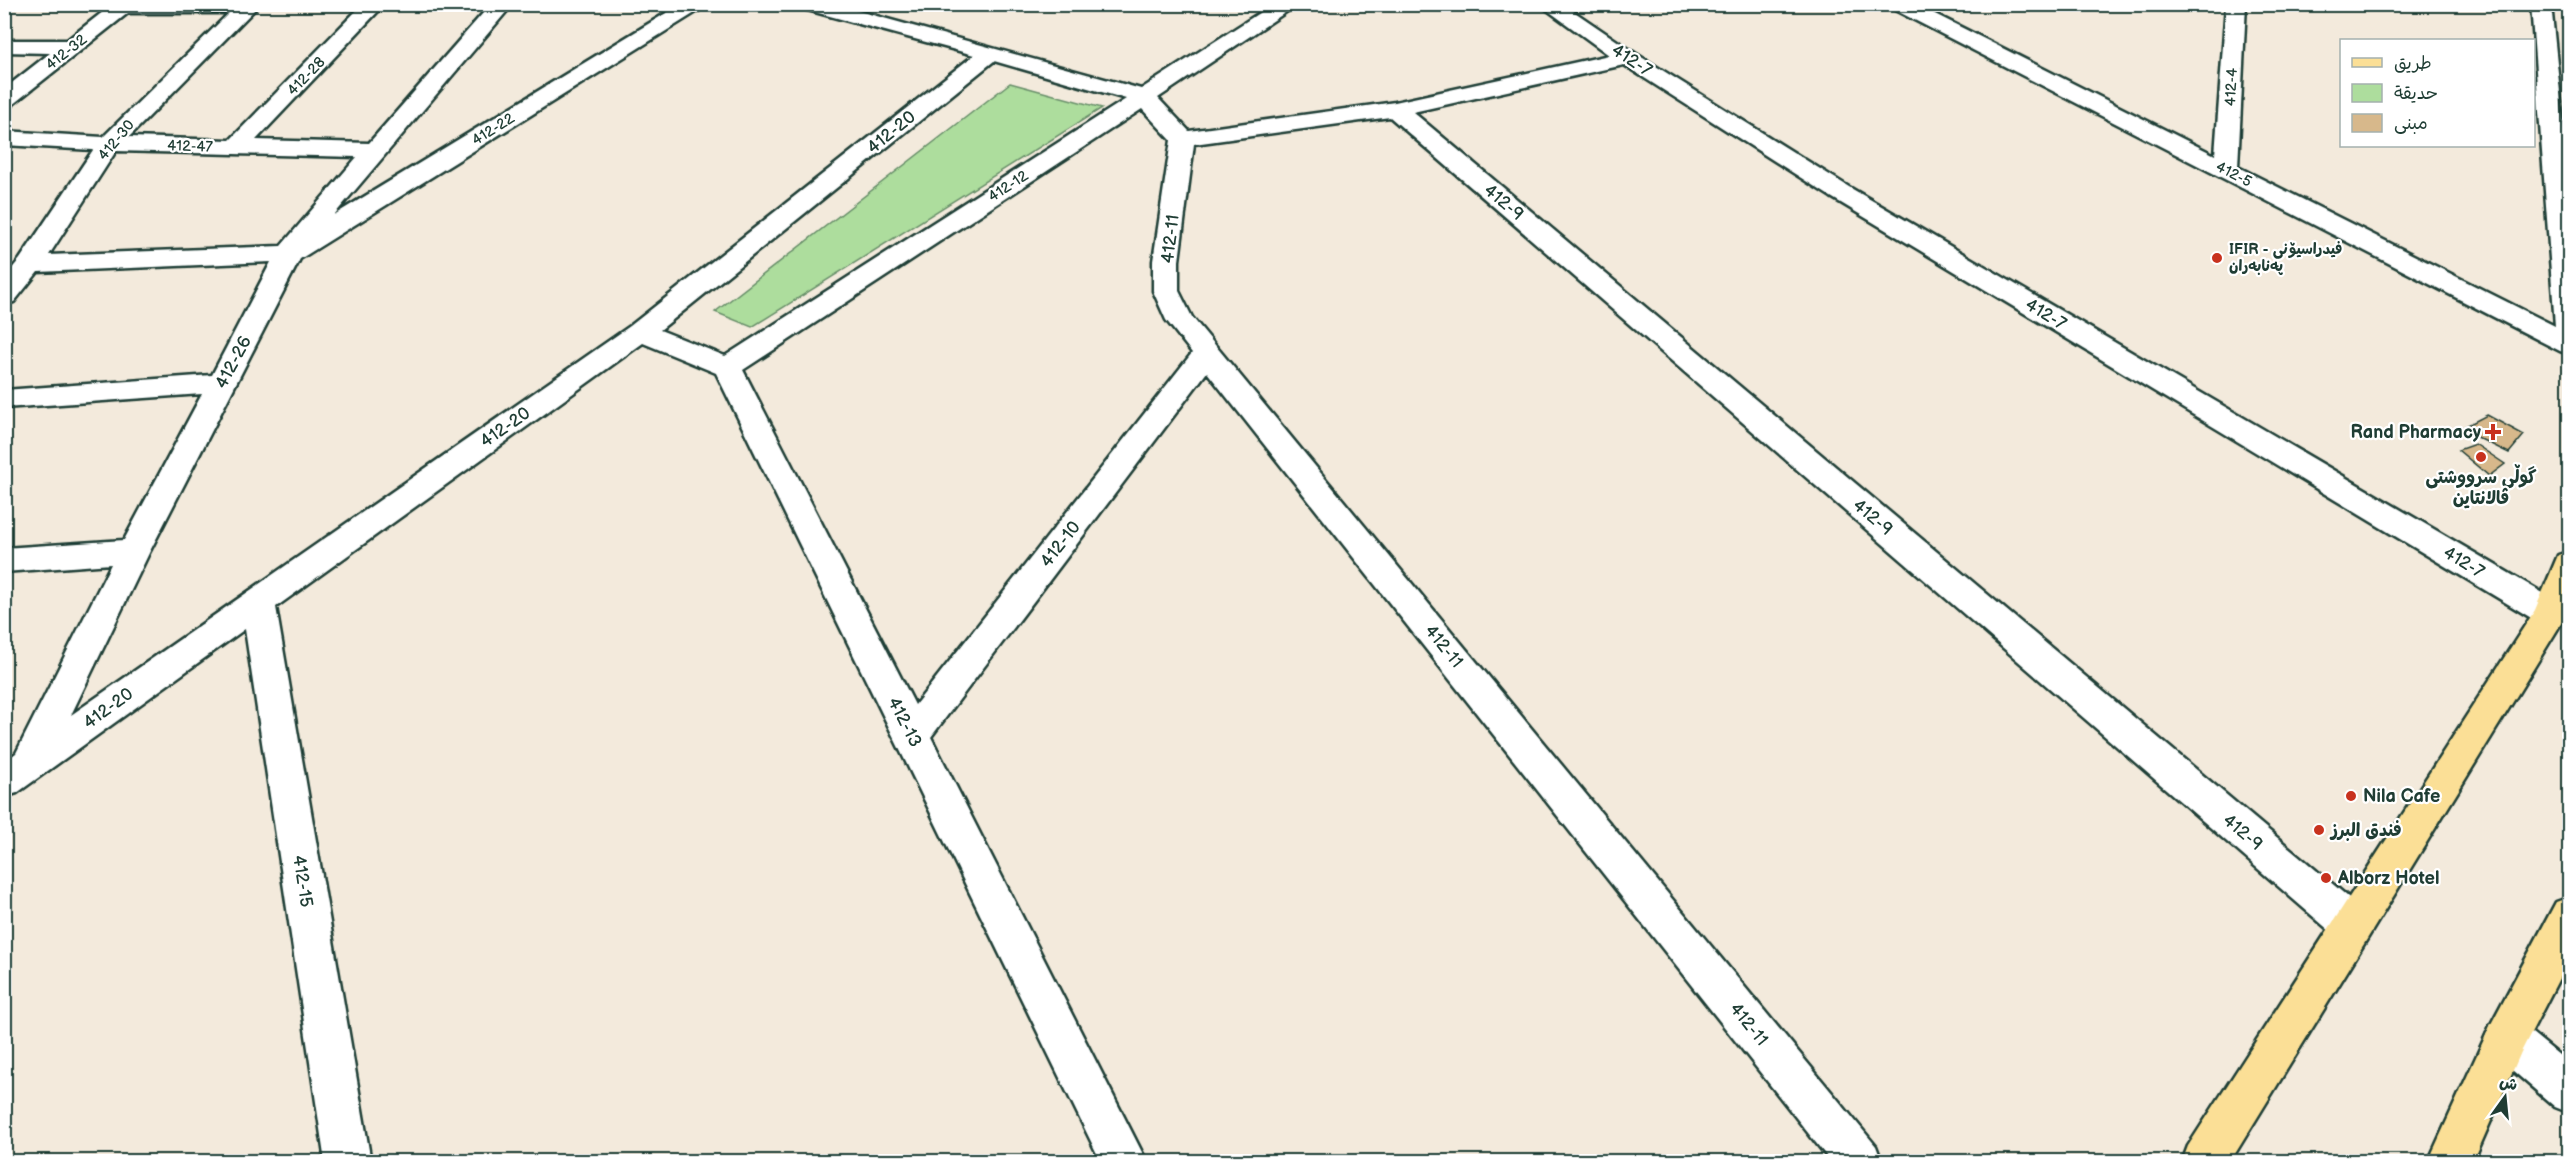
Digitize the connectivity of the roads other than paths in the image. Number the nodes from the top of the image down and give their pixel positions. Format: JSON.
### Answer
{"nodes":[{"id":1,"x":375,"y":4,"type":"edge"},
{"id":2,"x":503,"y":4,"type":"edge"},
{"id":3,"x":696,"y":4,"type":"edge"},
{"id":4,"x":807,"y":4,"type":"edge"},
{"id":5,"x":1288,"y":4,"type":"edge"},
{"id":6,"x":1549,"y":4,"type":"edge"},
{"id":7,"x":1898,"y":4,"type":"edge"},
{"id":8,"x":2236,"y":4,"type":"edge"},
{"id":9,"x":2541,"y":4,"type":"edge"},
{"id":10,"x":125,"y":6,"type":"edge"},
{"id":11,"x":248,"y":6,"type":"edge"},
{"id":12,"x":4,"y":46,"type":"edge"},
{"id":13,"x":73,"y":47,"type":"junction"},
{"id":14,"x":990,"y":53,"type":"junction"},
{"id":15,"x":1627,"y":57,"type":"junction"},
{"id":16,"x":1144,"y":97,"type":"junction"},
{"id":17,"x":4,"y":100,"type":"edge"},
{"id":18,"x":1395,"y":109,"type":"junction"},
{"id":19,"x":4,"y":138,"type":"edge"},
{"id":20,"x":1184,"y":139,"type":"junction"},
{"id":21,"x":109,"y":144,"type":"junction"},
{"id":22,"x":236,"y":147,"type":"junction"},
{"id":23,"x":375,"y":150,"type":"junction"},
{"id":24,"x":2226,"y":170,"type":"junction"},
{"id":25,"x":289,"y":254,"type":"junction"},
{"id":26,"x":30,"y":264,"type":"junction"},
{"id":27,"x":4,"y":296,"type":"edge"},
{"id":28,"x":640,"y":332,"type":"junction"},
{"id":29,"x":2570,"y":339,"type":"edge"},
{"id":30,"x":2570,"y":345,"type":"edge"},
{"id":31,"x":1207,"y":353,"type":"junction"},
{"id":32,"x":727,"y":367,"type":"junction"},
{"id":33,"x":222,"y":383,"type":"junction"},
{"id":34,"x":4,"y":399,"type":"edge"},
{"id":35,"x":134,"y":551,"type":"junction"},
{"id":36,"x":4,"y":560,"type":"edge"},
{"id":37,"x":2570,"y":563,"type":"edge"},
{"id":38,"x":258,"y":601,"type":"junction"},
{"id":39,"x":2550,"y":613,"type":"junction"},
{"id":40,"x":912,"y":735,"type":"junction"},
{"id":41,"x":29,"y":764,"type":"junction"},
{"id":42,"x":4,"y":782,"type":"edge"},
{"id":43,"x":2570,"y":915,"type":"edge"},
{"id":44,"x":2352,"y":925,"type":"junction"},
{"id":45,"x":2506,"y":1038,"type":"junction"},
{"id":46,"x":2570,"y":1092,"type":"edge"},
{"id":47,"x":348,"y":1161,"type":"edge"},
{"id":48,"x":1125,"y":1161,"type":"edge"},
{"id":49,"x":1860,"y":1161,"type":"edge"},
{"id":50,"x":2204,"y":1161,"type":"edge"},
{"id":51,"x":2450,"y":1161,"type":"edge"}],
"edges":[{"from":1,"to":22,"type":"street","name":"412-28"},
{"from":2,"to":23,"type":"street","name":"412-26"},
{"from":3,"to":25,"type":"street","name":"412-22"},
{"from":4,"to":14,"type":"street"},
{"from":5,"to":16,"type":"street","name":"412-12"},
{"from":6,"to":15,"type":"street","name":"412-7"},
{"from":7,"to":24,"type":"street","name":"412-5"},
{"from":8,"to":24,"type":"street","name":"412-4"},
{"from":9,"to":29,"type":"street"},
{"from":10,"to":11,"type":"street"},
{"from":10,"to":13,"type":"street","name":"412-32"},
{"from":11,"to":21,"type":"street","name":"412-30"},
{"from":12,"to":13,"type":"street"},
{"from":13,"to":17,"type":"street","name":"412-32"},
{"from":14,"to":16,"type":"street"},
{"from":14,"to":28,"type":"street","name":"412-20"},
{"from":15,"to":18,"type":"street"},
{"from":15,"to":39,"type":"street","name":"412-7"},
{"from":16,"to":20,"type":"street"},
{"from":16,"to":32,"type":"street","name":"412-12"},
{"from":18,"to":20,"type":"street"},
{"from":18,"to":44,"type":"street","name":"412-9"},
{"from":19,"to":21,"type":"street","name":"412-47"},
{"from":20,"to":31,"type":"street","name":"412-11"},
{"from":21,"to":22,"type":"street","name":"412-47"},
{"from":21,"to":26,"type":"street","name":"412-30"},
{"from":22,"to":23,"type":"street","name":"412-47"},
{"from":23,"to":25,"type":"street","name":"412-26"},
{"from":24,"to":30,"type":"street","name":"412-5"},
{"from":25,"to":26,"type":"street"},
{"from":25,"to":33,"type":"street","name":"412-26"},
{"from":26,"to":27,"type":"street","name":"412-30"},
{"from":28,"to":32,"type":"street"},
{"from":28,"to":38,"type":"street","name":"412-20"},
{"from":31,"to":40,"type":"street","name":"412-10"},
{"from":31,"to":49,"type":"street","name":"412-11"},
{"from":32,"to":40,"type":"street","name":"412-13"},
{"from":33,"to":34,"type":"street"},
{"from":33,"to":35,"type":"street","name":"412-26"},
{"from":35,"to":36,"type":"street"},
{"from":35,"to":41,"type":"street","name":"412-26"},
{"from":37,"to":39,"type":"main road"},
{"from":38,"to":41,"type":"street","name":"412-20"},
{"from":38,"to":47,"type":"street","name":"412-15"},
{"from":39,"to":44,"type":"main road"},
{"from":40,"to":48,"type":"street","name":"412-13"},
{"from":41,"to":42,"type":"street","name":"412-20"},
{"from":43,"to":45,"type":"main road"},
{"from":44,"to":50,"type":"main road"},
{"from":45,"to":46,"type":"street"},
{"from":45,"to":51,"type":"main road"}]}
